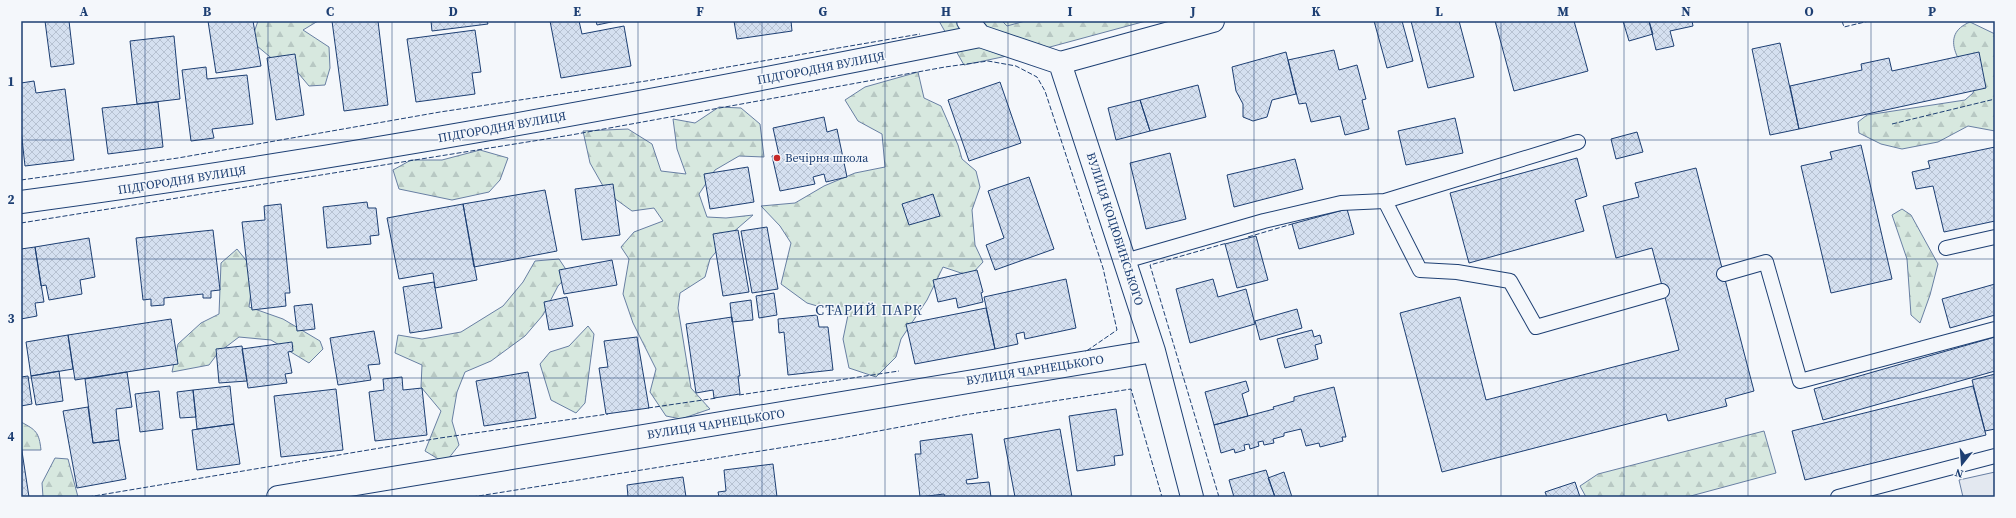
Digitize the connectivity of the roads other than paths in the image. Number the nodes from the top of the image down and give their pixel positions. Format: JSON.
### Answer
{"nodes":[{"id":1,"x":1212,"y":21,"type":"edge"},
{"id":2,"x":974,"y":29,"type":"edge"},
{"id":3,"x":1060,"y":63,"type":"junction"},
{"id":4,"x":1578,"y":142,"type":"dead end"},
{"id":5,"x":1385,"y":201,"type":"junction"},
{"id":6,"x":21,"y":202,"type":"edge"},
{"id":7,"x":1995,"y":237,"type":"edge"},
{"id":8,"x":1946,"y":248,"type":"dead end"},
{"id":9,"x":1125,"y":261,"type":"junction"},
{"id":10,"x":1724,"y":274,"type":"dead end"},
{"id":11,"x":1662,"y":291,"type":"dead end"},
{"id":12,"x":1995,"y":329,"type":"edge"},
{"id":13,"x":1154,"y":351,"type":"junction"},
{"id":14,"x":1995,"y":456,"type":"edge"},
{"id":15,"x":278,"y":497,"type":"edge"},
{"id":16,"x":1192,"y":497,"type":"edge"},
{"id":17,"x":1838,"y":497,"type":"edge"}],
"edges":[{"from":1,"to":3,"type":"street"},
{"from":2,"to":3,"type":"street"},
{"from":2,"to":6,"type":"street","name":"ПІДГОРОДНЯ ВУЛИЦЯ"},
{"from":3,"to":9,"type":"street","name":"ВУЛИЦЯ КОЦЮБИНСЬКОГО"},
{"from":4,"to":5,"type":"lane"},
{"from":5,"to":9,"type":"lane"},
{"from":5,"to":11,"type":"lane"},
{"from":7,"to":8,"type":"lane"},
{"from":9,"to":13,"type":"street","name":"ВУЛИЦЯ КОЦЮБИНСЬКОГО"},
{"from":10,"to":12,"type":"lane"},
{"from":13,"to":15,"type":"street","name":"ВУЛИЦЯ ЧАРНЕЦЬКОГО"},
{"from":13,"to":16,"type":"street","name":"ВУЛИЦЯ КОЦЮБИНСЬКОГО"},
{"from":14,"to":17,"type":"lane"}]}
